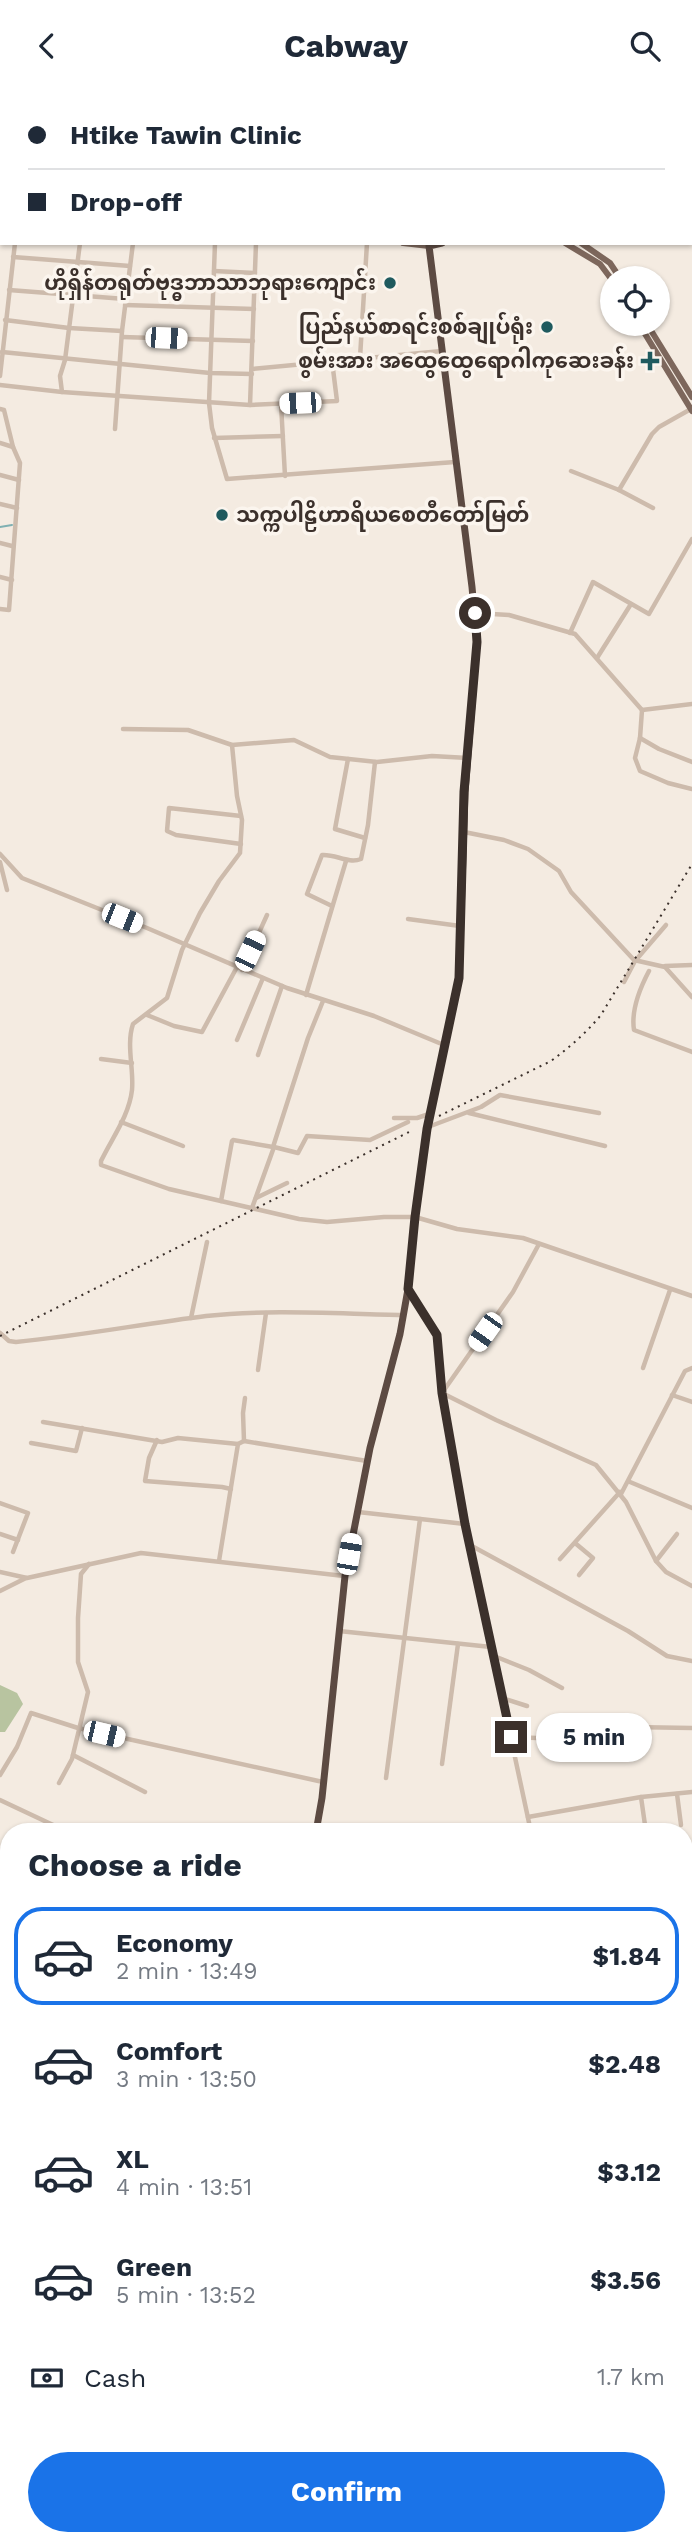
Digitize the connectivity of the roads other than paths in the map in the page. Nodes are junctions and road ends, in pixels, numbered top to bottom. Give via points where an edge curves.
1 (15, 245) edge
2 (80, 245) edge
3 (133, 245) edge
4 (215, 245) edge
5 (256, 245) edge
6 (368, 245) edge
7 (429, 245) edge
8 (584, 246) edge
9 (13, 257) junction
10 (77, 261) junction
11 (130, 266) junction
12 (602, 266) edge
13 (612, 266) edge
14 (214, 271) junction
15 (255, 273) junction
16 (9, 290) junction
17 (73, 294) junction
18 (125, 302) junction
19 (213, 308) junction
20 (254, 309) junction
21 (5, 320) junction
22 (69, 328) junction
23 (122, 334) junction
24 (646, 336) edge
25 (654, 336) edge
26 (211, 340) junction
27 (253, 341) junction
28 (442, 351) junction
29 (2, 352) junction
30 (360, 358) junction
31 (65, 360) junction
32 (332, 361) junction
33 (119, 365) junction
34 (252, 371) junction
35 (210, 373) junction
36 (0, 376) edge
37 (0, 385) edge
38 (62, 392) junction
39 (116, 396) junction
40 (692, 397) edge
41 (209, 403) junction
42 (281, 404) junction
43 (250, 405) junction
44 (0, 409) edge
45 (692, 410) edge
46 (116, 429) dead end
47 (283, 436) junction
48 (215, 438) junction
49 (0, 443) edge
50 (13, 447) junction
51 (455, 462) junction
52 (571, 471) dead end
53 (0, 475) edge
54 (285, 476) junction
55 (20, 481) junction
56 (619, 490) junction
57 (0, 504) edge
58 (17, 508) junction
59 (653, 508) dead end
60 (692, 539) edge
61 (0, 543) edge
62 (12, 546) junction
63 (0, 577) edge
64 (12, 580) junction
65 (631, 604) junction
66 (0, 608) edge
67 (475, 613) junction
68 (570, 632) junction
69 (597, 659) junction
70 (692, 703) edge
71 (642, 710) junction
72 (123, 729) dead end
73 (640, 738) junction
74 (232, 745) junction
75 (468, 758) junction
76 (348, 759) junction
77 (375, 762) junction
78 (692, 762) edge
79 (692, 789) edge
80 (241, 816) junction
81 (463, 832) junction
82 (365, 838) junction
83 (241, 844) junction
84 (0, 854) edge
85 (346, 861) junction
86 (0, 862) edge
87 (0, 887) edge
88 (332, 906) junction
89 (267, 915) dead end
90 (408, 919) dead end
91 (666, 925) dead end
92 (461, 926) junction
93 (185, 944) junction
94 (635, 961) junction
95 (692, 965) edge
96 (665, 967) junction
97 (239, 969) junction
98 (649, 971) dead end
99 (263, 978) junction
100 (624, 982) dead end
101 (282, 986) junction
102 (306, 995) junction
103 (692, 997) edge
104 (323, 1000) junction
105 (146, 1014) junction
106 (237, 1040) dead end
107 (445, 1045) junction
108 (691, 1049) edge
109 (258, 1055) dead end
110 (101, 1059) dead end
111 (132, 1063) junction
112 (468, 1112) junction
113 (599, 1113) dead end
114 (430, 1114) junction
115 (394, 1118) dead end
116 (121, 1122) junction
117 (408, 1122) dead end
118 (427, 1128) junction
119 (183, 1146) dead end
120 (604, 1146) dead end
121 (273, 1147) junction
122 (288, 1183) dead end
123 (255, 1199) junction
124 (221, 1201) junction
125 (252, 1208) junction
126 (415, 1217) junction
127 (207, 1242) dead end
128 (540, 1244) junction
129 (408, 1289) junction
130 (670, 1290) junction
131 (692, 1296) edge
132 (266, 1313) junction
133 (403, 1315) junction
134 (191, 1318) junction
135 (0, 1333) edge
136 (3, 1341) edge
137 (643, 1368) dead end
138 (692, 1369) edge
139 (258, 1370) dead end
140 (442, 1393) junction
141 (672, 1395) junction
142 (245, 1398) dead end
143 (692, 1402) edge
144 (43, 1422) dead end
145 (82, 1428) junction
146 (157, 1440) junction
147 (244, 1441) junction
148 (31, 1443) dead end
149 (238, 1444) junction
150 (367, 1461) junction
151 (630, 1482) junction
152 (231, 1489) junction
153 (620, 1493) junction
154 (0, 1503) edge
155 (692, 1508) edge
156 (357, 1512) junction
157 (420, 1519) junction
158 (465, 1524) junction
159 (0, 1534) edge
160 (677, 1534) dead end
161 (18, 1540) junction
162 (575, 1543) junction
163 (470, 1544) junction
164 (13, 1552) dead end
165 (560, 1559) dead end
166 (656, 1561) junction
167 (219, 1562) junction
168 (90, 1563) junction
169 (0, 1572) edge
170 (579, 1575) dead end
171 (345, 1576) junction
172 (27, 1578) junction
173 (691, 1584) edge
174 (0, 1591) edge
175 (339, 1630) junction
176 (405, 1638) junction
177 (458, 1644) junction
178 (491, 1647) junction
179 (493, 1656) junction
180 (692, 1661) edge
181 (562, 1688) dead end
182 (502, 1698) junction
183 (527, 1706) dead end
184 (78, 1728) junction
185 (692, 1728) edge
186 (511, 1737) junction
187 (73, 1755) junction
188 (442, 1764) dead end
189 (0, 1775) edge
190 (386, 1778) dead end
191 (59, 1783) dead end
192 (324, 1783) junction
193 (145, 1792) dead end
194 (692, 1792) edge
195 (677, 1794) junction
196 (641, 1797) junction
197 (0, 1800) edge
198 (528, 1817) junction
199 (49, 1823) edge
200 (317, 1823) edge
201 (529, 1823) edge
202 (645, 1823) edge
203 (681, 1823) edge

1 - 9 street
2 - 10 street
3 - 11 street
4 - 14 street
5 - 15 street
6 - 30 street
7 - 28 highway
8 - 12 main road
8 - 13 main road
9 - 10 street
9 - 16 street
10 - 11 street
10 - 17 street
11 - 18 street
14 - 15 street
14 - 19 street
15 - 20 street
16 - 17 street
16 - 21 street
17 - 18 street
17 - 22 street
18 - 19 street
18 - 23 street
19 - 20 street
19 - 26 street
20 - 27 street
21 - 22 street
21 - 29 street
22 - 23 street
22 - 31 street
23 - 26 street
23 - 33 street
24 - 45 main road
25 - 40 main road
26 - 27 street
26 - 35 street
27 - 34 street
28 - 30 street
28 - 51 highway
29 - 31 street
29 - 36 street
30 - 32 street
31 - 33 street
31 - 38 street
32 - 34 street
32 - 42 street via 337,401
33 - 35 street
33 - 39 street
34 - 35 street
34 - 43 street
35 - 41 street
37 - 38 street
38 - 39 street
39 - 41 street
39 - 46 street
41 - 43 street
41 - 48 street
42 - 43 street
42 - 47 street
44 - 50 street
45 - 56 street via 652,434
47 - 48 street
47 - 54 street
48 - 54 street via 227,479
49 - 50 street
50 - 55 street via 20,463
51 - 54 street
51 - 67 highway
52 - 56 street
53 - 55 street
55 - 58 street
56 - 59 street
57 - 58 street
58 - 62 street
60 - 65 street via 649,614
61 - 62 street
62 - 64 street
63 - 64 street
64 - 66 street via 9,610
65 - 68 street via 593,582
65 - 69 street
67 - 68 street via 509,615
67 - 75 highway
68 - 69 street
69 - 71 street
70 - 71 street
71 - 73 street
72 - 74 street via 188,730
73 - 78 street
73 - 79 street via 635,758 640,771
74 - 76 street via 294,740 330,757
74 - 80 street
75 - 77 street via 432,756
75 - 81 highway
76 - 77 street
76 - 82 street via 335,829
77 - 82 street
80 - 83 street
80 - 83 street via 169,808 167,831
81 - 92 highway
81 - 94 street via 528,849 559,871 579,901
82 - 85 street via 359,861
83 - 93 street via 240,853
84 - 93 street via 22,879
85 - 88 street
85 - 88 street via 322,855 307,894
86 - 87 street via 7,890
88 - 102 street
89 - 97 street
90 - 92 street
91 - 94 street
92 - 107 highway via 458,985
93 - 97 street
93 - 105 street via 167,998
94 - 96 street
94 - 100 street
95 - 96 street
96 - 103 street
97 - 99 street
97 - 105 street via 202,1032
98 - 108 street via 639,989 634,1030
99 - 101 street
99 - 106 street
101 - 102 street
101 - 109 street
102 - 104 street
104 - 107 street
104 - 121 street
105 - 111 street via 132,1028
107 - 114 highway
110 - 111 street
111 - 116 street via 132,1092
112 - 113 street via 505,1095
112 - 118 street
112 - 120 street
114 - 115 street
114 - 118 highway
116 - 119 street
116 - 124 street via 101,1161 103,1167
117 - 121 street via 370,1140 306,1136 298,1153
118 - 126 highway
121 - 123 street
121 - 124 street via 233,1140
122 - 123 street
123 - 125 street
124 - 125 street
125 - 126 street via 327,1222
126 - 128 street
126 - 129 highway
127 - 134 street
128 - 130 street
128 - 140 street via 513,1292
129 - 133 highway
129 - 140 street via 437,1335
130 - 131 street
130 - 137 street
132 - 133 street
132 - 134 street
132 - 139 street
133 - 150 highway
134 - 136 street via 81,1335
135 - 136 street
138 - 141 street via 685,1371
140 - 153 street via 596,1465
140 - 158 street
141 - 143 street
141 - 151 street
142 - 147 street
144 - 145 street
145 - 146 street
145 - 148 street via 76,1451
146 - 149 street
146 - 152 street via 145,1481
147 - 149 street
147 - 150 street
149 - 152 street
150 - 156 highway
151 - 153 street
151 - 155 street
152 - 167 street
153 - 162 street
153 - 166 street
154 - 161 street via 27,1513
156 - 157 street
156 - 171 highway
157 - 158 street
157 - 176 street
158 - 163 street
159 - 161 street
160 - 166 street
161 - 164 street
162 - 165 street
162 - 170 street via 593,1558
163 - 178 street
163 - 180 street via 667,1656
166 - 173 street via 666,1572
167 - 168 street via 141,1553
167 - 171 street
168 - 172 street
168 - 184 street via 81,1574 78,1662 88,1692
169 - 172 street
171 - 175 highway
172 - 174 street
175 - 176 street
175 - 192 highway
176 - 177 street
176 - 190 street
177 - 178 street
177 - 188 street
178 - 179 street
179 - 181 street
179 - 182 street
182 - 183 street
182 - 186 street
184 - 187 street
184 - 189 street via 31,1713
184 - 192 street
185 - 186 street via 631,1727 614,1741
186 - 198 street
187 - 191 street
187 - 193 street
192 - 200 highway
194 - 195 street
195 - 196 street
195 - 203 street
196 - 198 street
196 - 202 street
197 - 199 street
198 - 201 street

